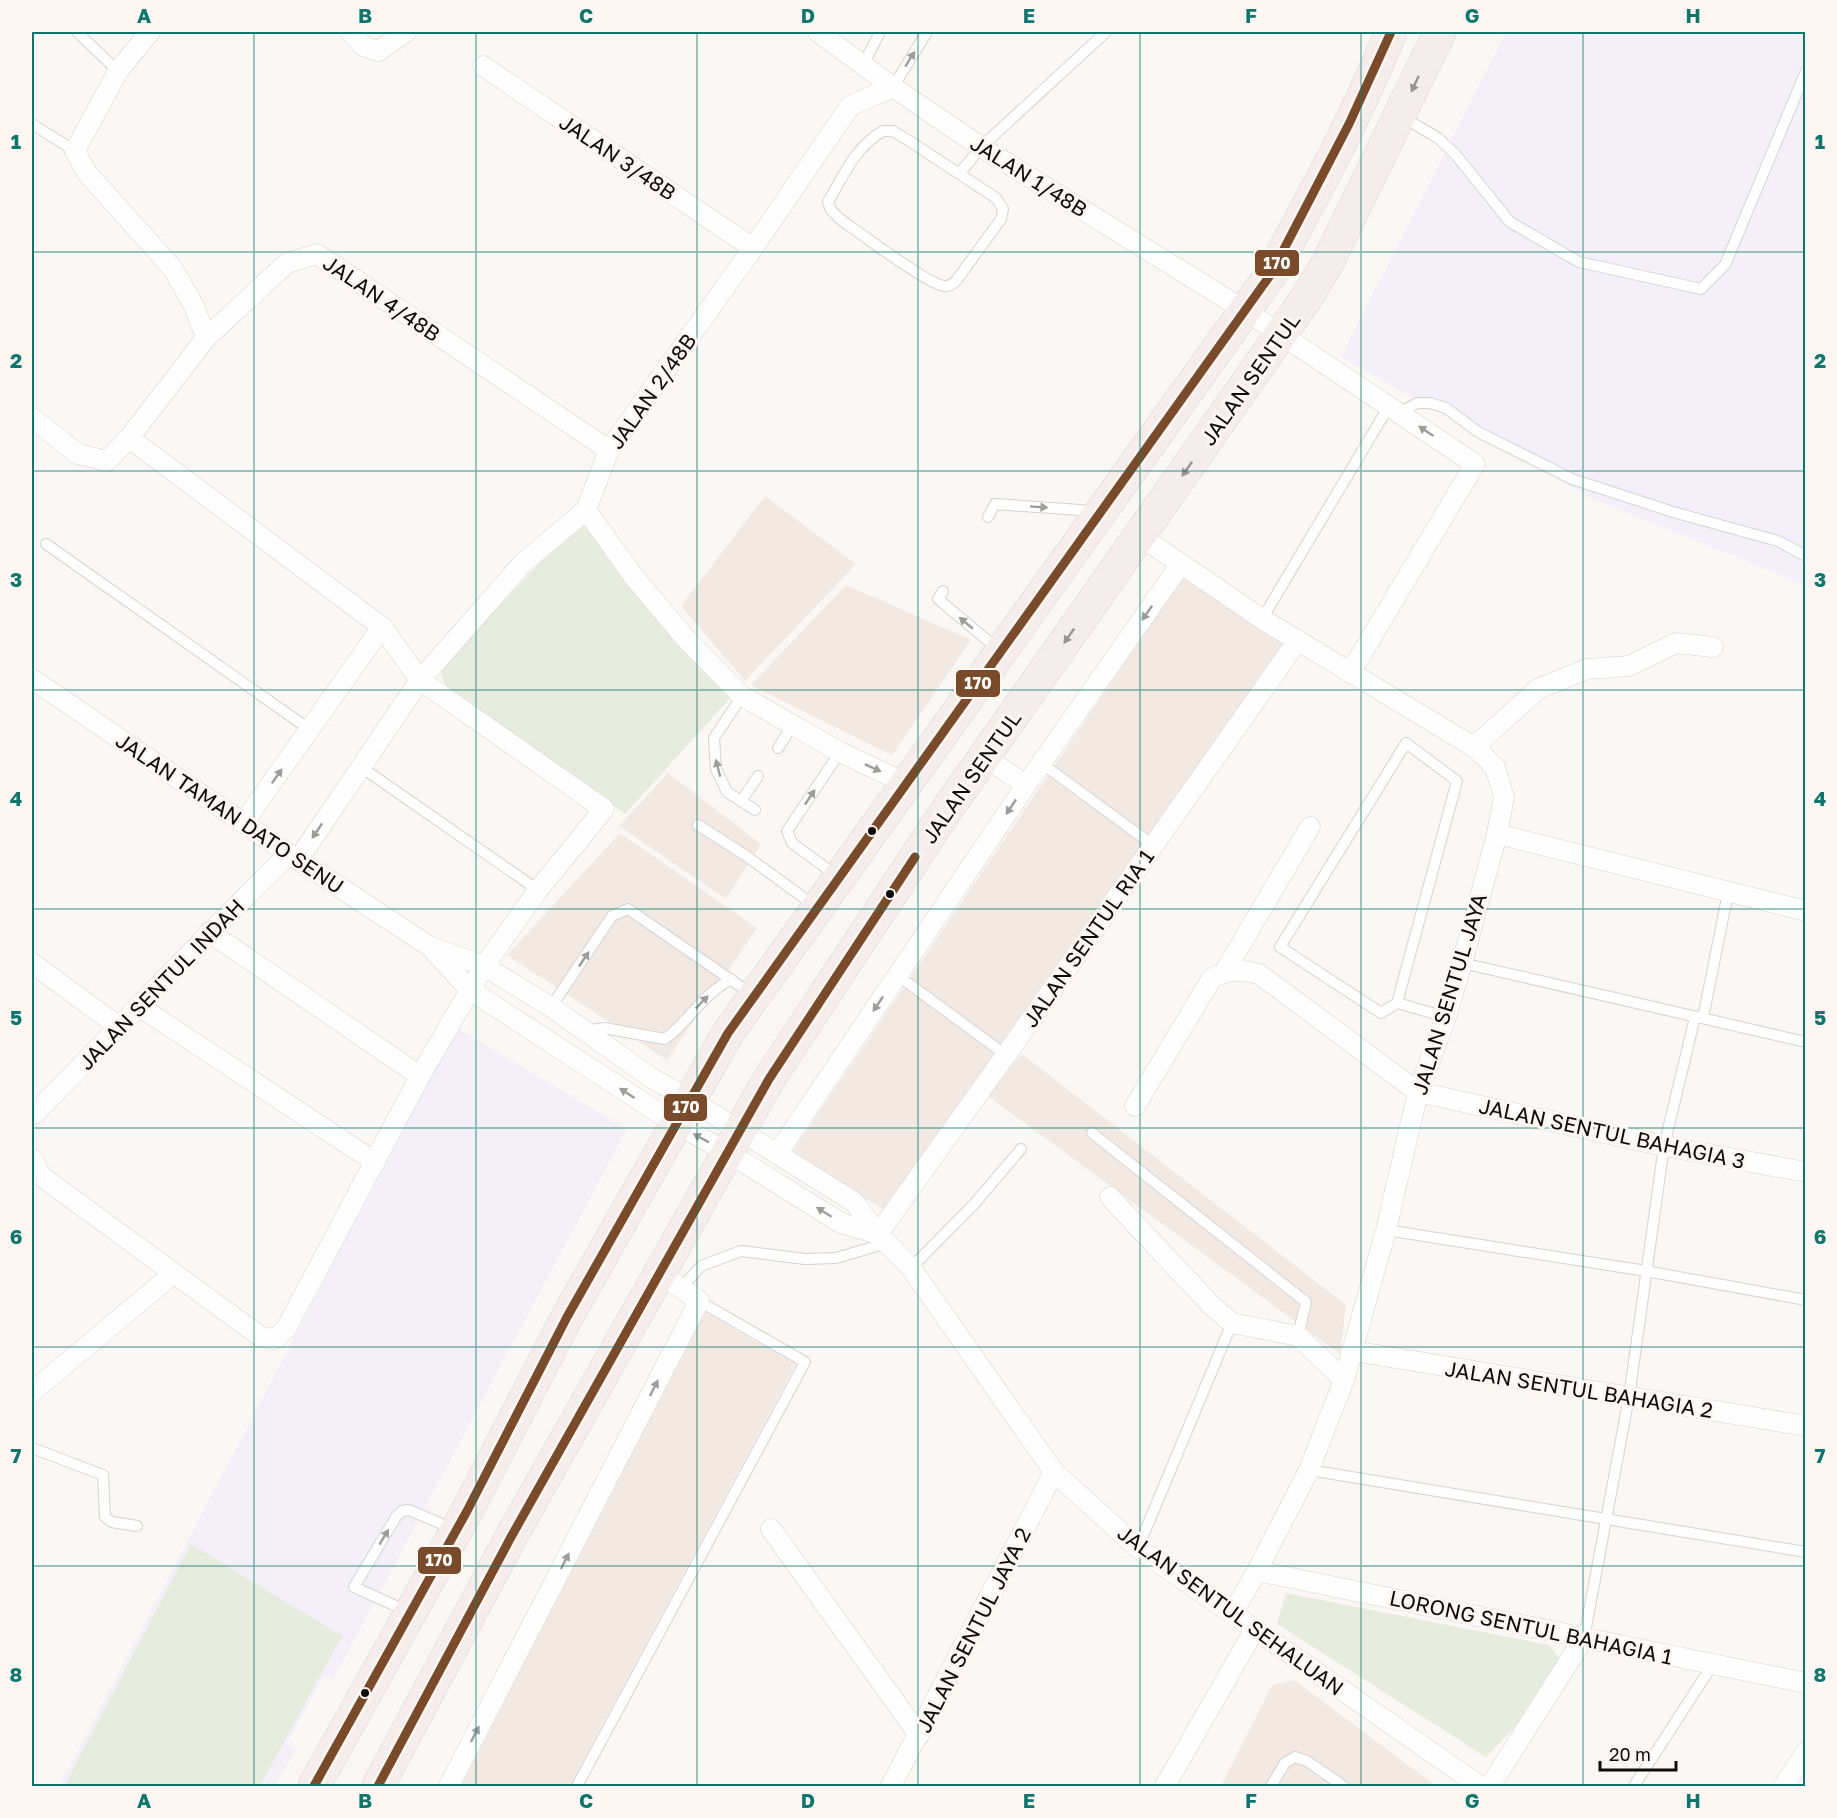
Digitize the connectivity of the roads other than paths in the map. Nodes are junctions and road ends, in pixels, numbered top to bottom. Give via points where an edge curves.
1 (77, 32) edge
2 (150, 32) edge
3 (351, 32) edge
4 (406, 32) edge
5 (818, 32) edge
6 (880, 32) edge
7 (927, 32) edge
8 (1106, 32) edge
9 (1391, 32) edge
10 (1440, 32) edge
11 (863, 64) junction
12 (483, 66) dead end
13 (1806, 71) edge
14 (118, 72) junction
15 (893, 87) junction
16 (1401, 115) junction
17 (32, 124) edge
18 (981, 147) junction
19 (75, 151) junction
20 (960, 173) junction
21 (753, 248) junction
22 (1246, 311) junction
23 (1282, 335) junction
24 (206, 338) junction
25 (1394, 410) junction
26 (32, 418) edge
27 (129, 438) junction
28 (609, 450) junction
29 (586, 510) junction
30 (1102, 512) junction
31 (988, 517) dead end
32 (1140, 537) junction
33 (46, 544) dead end
34 (1806, 556) edge
35 (1180, 565) junction
36 (943, 591) dead end
37 (1262, 619) junction
38 (382, 627) junction
39 (1298, 640) junction
40 (1713, 647) dead end
41 (1001, 652) junction
42 (1350, 673) junction
43 (32, 680) edge
44 (420, 680) junction
45 (742, 696) junction
46 (793, 725) junction
47 (309, 729) junction
48 (1474, 747) junction
49 (778, 748) dead end
50 (840, 752) junction
51 (984, 757) junction
52 (1041, 763) junction
53 (361, 767) junction
54 (758, 776) dead end
55 (907, 784) junction
56 (1026, 785) junction
57 (741, 801) junction
58 (755, 810) dead end
59 (244, 822) junction
60 (698, 825) dead end
61 (1310, 827) dead end
62 (1497, 834) junction
63 (1153, 845) junction
64 (293, 857) junction
65 (840, 878) junction
66 (538, 890) junction
67 (1728, 893) junction
68 (818, 908) junction
69 (1806, 911) edge
70 (209, 932) junction
71 (429, 946) junction
72 (32, 963) edge
73 (1462, 963) junction
74 (484, 966) junction
75 (1225, 971) junction
76 (897, 975) junction
77 (743, 988) junction
78 (470, 990) junction
79 (1397, 1003) junction
80 (140, 1007) junction
81 (551, 1007) junction
82 (1446, 1017) junction
83 (1699, 1018) junction
84 (119, 1027) junction
85 (585, 1031) junction
86 (1806, 1042) edge
87 (1006, 1055) junction
88 (420, 1076) junction
89 (1418, 1092) junction
90 (1136, 1106) dead end
91 (682, 1112) junction
92 (32, 1118) edge
93 (1092, 1133) dead end
94 (734, 1142) junction
95 (1664, 1146) junction
96 (1021, 1149) dead end
97 (777, 1154) junction
98 (32, 1159) edge
99 (375, 1161) junction
100 (1806, 1173) edge
101 (1110, 1197) dead end
102 (1386, 1230) junction
103 (882, 1239) junction
104 (911, 1268) junction
105 (1646, 1271) junction
106 (172, 1274) junction
107 (670, 1281) junction
108 (1806, 1299) edge
109 (699, 1301) junction
110 (1232, 1323) junction
111 (1298, 1336) junction
112 (1353, 1352) junction
113 (1344, 1380) junction
114 (32, 1392) edge
115 (1629, 1398) junction
116 (1806, 1426) edge
117 (32, 1448) edge
118 (1309, 1470) junction
119 (1054, 1472) junction
120 (1606, 1518) junction
121 (137, 1526) dead end
122 (771, 1529) dead end
123 (456, 1530) junction
124 (1138, 1548) junction
125 (1806, 1552) edge
126 (1257, 1571) junction
127 (410, 1613) junction
128 (1232, 1614) junction
129 (1255, 1629) junction
130 (1584, 1638) junction
131 (1713, 1664) junction
132 (1806, 1683) edge
133 (919, 1735) junction
134 (1806, 1752) edge
135 (314, 1786) edge
136 (378, 1786) edge
137 (449, 1786) edge
138 (578, 1786) edge
139 (891, 1786) edge
140 (1165, 1786) edge
141 (1271, 1786) edge
142 (1343, 1786) edge
143 (1480, 1786) edge
144 (1490, 1786) edge
145 (1634, 1786) edge
146 (1784, 1786) edge

1 - 14 lane
2 - 14 street
3 - 4 street via 363,46 378,51
5 - 11 street, JALAN 1/48B
6 - 11 lane
15 -> 7 lane
8 - 18 lane
9 - 22 main road, JALAN SENTUL via 1327,170 1271,274
10 -> 16 main road, JALAN SENTUL
11 - 15 street, JALAN 1/48B
12 - 21 street, JALAN 3/48B
13 - 16 lane via 1725,266 1701,289 1579,262 1510,222 1455,154
14 - 19 street
15 - 18 street, JALAN 1/48B
15 - 21 street, JALAN 2/48B via 850,106
16 - 23 main road, JALAN SENTUL via 1327,264
17 - 19 lane
18 - 20 lane
18 - 22 street, JALAN 1/48B
19 - 24 street via 87,173 174,269
20 - 20 lane via 893,131 883,131 861,148 828,202 840,219 904,263 942,286 951,285 1001,219 1003,209 996,198
21 - 28 street, JALAN 2/48B
22 - 23 street, JALAN 1/48B
22 - 30 main road, JALAN SENTUL
23 - 25 street, JALAN 1/48B
23 -> 32 main road, JALAN SENTUL
24 - 27 street, JALAN 4/48B
24 - 28 street, JALAN 4/48B via 287,264 317,254
25 - 34 lane via 1418,403 1446,408 1478,432 1572,479 1778,541
25 - 37 lane
42 -> 25 street, JALAN 1/48B via 1475,464
26 - 27 street, JALAN 4/48B via 78,454 107,461
27 - 38 street
28 - 29 street, JALAN 2/48B
29 - 44 street, JALAN SENTUL INDAH via 523,563
29 - 45 street via 634,577 687,640
31 -> 30 lane via 995,504
30 - 41 main road, JALAN SENTUL
32 - 35 street, JALAN SENTUL JAYA
32 -> 51 main road, JALAN SENTUL
33 - 47 lane
35 - 37 street, JALAN SENTUL JAYA
35 -> 52 street
41 -> 36 lane via 938,599
37 - 39 street, JALAN SENTUL JAYA
38 - 44 street
38 - 47 street
39 - 42 street, JALAN SENTUL JAYA
39 - 63 street, JALAN SENTUL RIA 1
40 - 48 street via 1676,643 1629,666 1587,669 1539,689
41 - 55 main road, JALAN SENTUL
42 - 48 street, JALAN SENTUL JAYA
43 - 59 street, JALAN TAMAN DATO SENU
44 - 53 street, JALAN SENTUL INDAH
44 - 66 street via 604,809
45 - 46 street
57 -> 45 lane via 727,792 716,769 714,738
46 - 49 lane
46 - 50 street
59 -> 47 street
48 - 62 street, JALAN SENTUL JAYA via 1495,768 1504,797
50 -> 55 street
65 -> 50 lane via 792,843 783,828
51 - 56 street
51 - 94 main road, JALAN SENTUL via 769,1079
52 - 56 street
52 - 63 lane
53 -> 64 street, JALAN SENTUL INDAH
53 - 66 lane
54 - 57 lane
55 - 65 main road, JALAN SENTUL
56 -> 76 street
57 - 58 lane
59 - 64 street, JALAN TAMAN DATO SENU
60 - 68 lane
61 - 75 street
62 - 67 street
62 - 73 street, JALAN SENTUL JAYA
63 - 87 street, JALAN SENTUL RIA 1
64 - 70 street, JALAN SENTUL INDAH
64 - 71 street, JALAN TAMAN DATO SENU
65 - 68 main road, JALAN SENTUL
66 - 74 street
67 - 69 street
67 - 83 lane
68 - 77 main road, JALAN SENTUL
70 - 80 street, JALAN SENTUL INDAH
70 - 88 street
71 - 74 street, JALAN TAMAN DATO SENU
71 - 78 street, JALAN TAMAN DATO SENU
72 - 84 street
73 - 82 street, JALAN SENTUL JAYA
73 - 83 lane
74 - 78 street
74 - 81 street, JALAN TAMAN DATO SENU
75 - 89 street via 1240,969 1259,974
75 - 90 street via 1212,978
76 - 87 lane
76 -> 97 street
81 -> 77 lane via 612,916 628,909
85 -> 77 lane via 604,1028 665,1039 717,987
77 - 91 main road, JALAN SENTUL via 728,1033
78 - 88 street
91 -> 78 street, JALAN TAMAN DATO SENU
79 - 79 lane via 1457,781 1406,743 1280,947 1382,1013
79 - 82 lane
80 - 84 street, JALAN SENTUL INDAH
80 - 99 street
81 - 85 street, JALAN TAMAN DATO SENU
82 - 89 street, JALAN SENTUL JAYA
83 - 86 lane
83 - 95 lane
84 - 92 street, JALAN SENTUL INDAH
85 - 91 street, JALAN TAMAN DATO SENU via 653,1079
87 - 103 street, JALAN SENTUL RIA 1
88 - 99 street
89 - 95 street, JALAN SENTUL BAHAGIA 3
89 - 102 street, JALAN SENTUL JAYA
94 -> 91 street
91 - 94 street
91 - 123 main road, JALAN SENTUL via 567,1317
93 - 111 lane via 1306,1302
94 - 97 street, JALAN SENTUL SEHALUAN
103 -> 94 street, JALAN SENTUL SEHALUAN via 841,1223
94 - 107 main road, JALAN SENTUL
95 - 100 street, JALAN SENTUL BAHAGIA 3
95 - 105 lane
96 - 104 lane
97 - 103 street, JALAN SENTUL SEHALUAN via 854,1202
98 - 106 street via 41,1176
99 - 106 street via 286,1329 275,1340 261,1337
101 - 110 street
102 - 105 lane
102 - 112 street, JALAN SENTUL JAYA
103 - 104 street, JALAN SENTUL SEHALUAN
103 - 107 lane via 836,1258 805,1259 741,1251
104 - 119 street, JALAN SENTUL SEHALUAN
105 - 108 lane
105 - 115 lane
106 - 114 street
107 - 109 street
107 - 136 main road, JALAN SENTUL via 511,1537
137 -> 109 street
109 - 138 lane via 804,1362
110 - 111 street
110 - 124 lane
111 - 113 street
112 - 113 street, JALAN SENTUL JAYA
112 - 115 street, JALAN SENTUL BAHAGIA 2
113 - 118 street, JALAN SENTUL JAYA
115 - 116 street, JALAN SENTUL BAHAGIA 2
115 - 120 lane
117 - 121 lane via 103,1475 105,1517
118 - 120 lane
118 - 126 street, JALAN SENTUL JAYA
119 - 124 street, JALAN SENTUL SEHALUAN
119 - 133 street, JALAN SENTUL JAYA 2
120 - 125 lane
120 - 130 lane
122 - 133 street
123 - 127 main road, JALAN SENTUL
127 -> 123 lane via 354,1587 402,1511 409,1510
124 - 128 street, JALAN SENTUL SEHALUAN
126 - 128 street, JALAN SENTUL JAYA
126 - 130 street, LORONG SENTUL BAHAGIA 1
127 - 135 main road, JALAN SENTUL
128 - 129 street, JALAN SENTUL SEHALUAN
129 - 140 street
129 - 143 street, JALAN SENTUL SEHALUAN
130 - 131 street, LORONG SENTUL BAHAGIA 1
130 - 144 street
131 - 132 street, LORONG SENTUL BAHAGIA 1
131 - 145 lane
133 - 139 street, JALAN SENTUL JAYA 2
134 - 146 street
141 - 142 lane via 1285,1763 1294,1757 1307,1761

